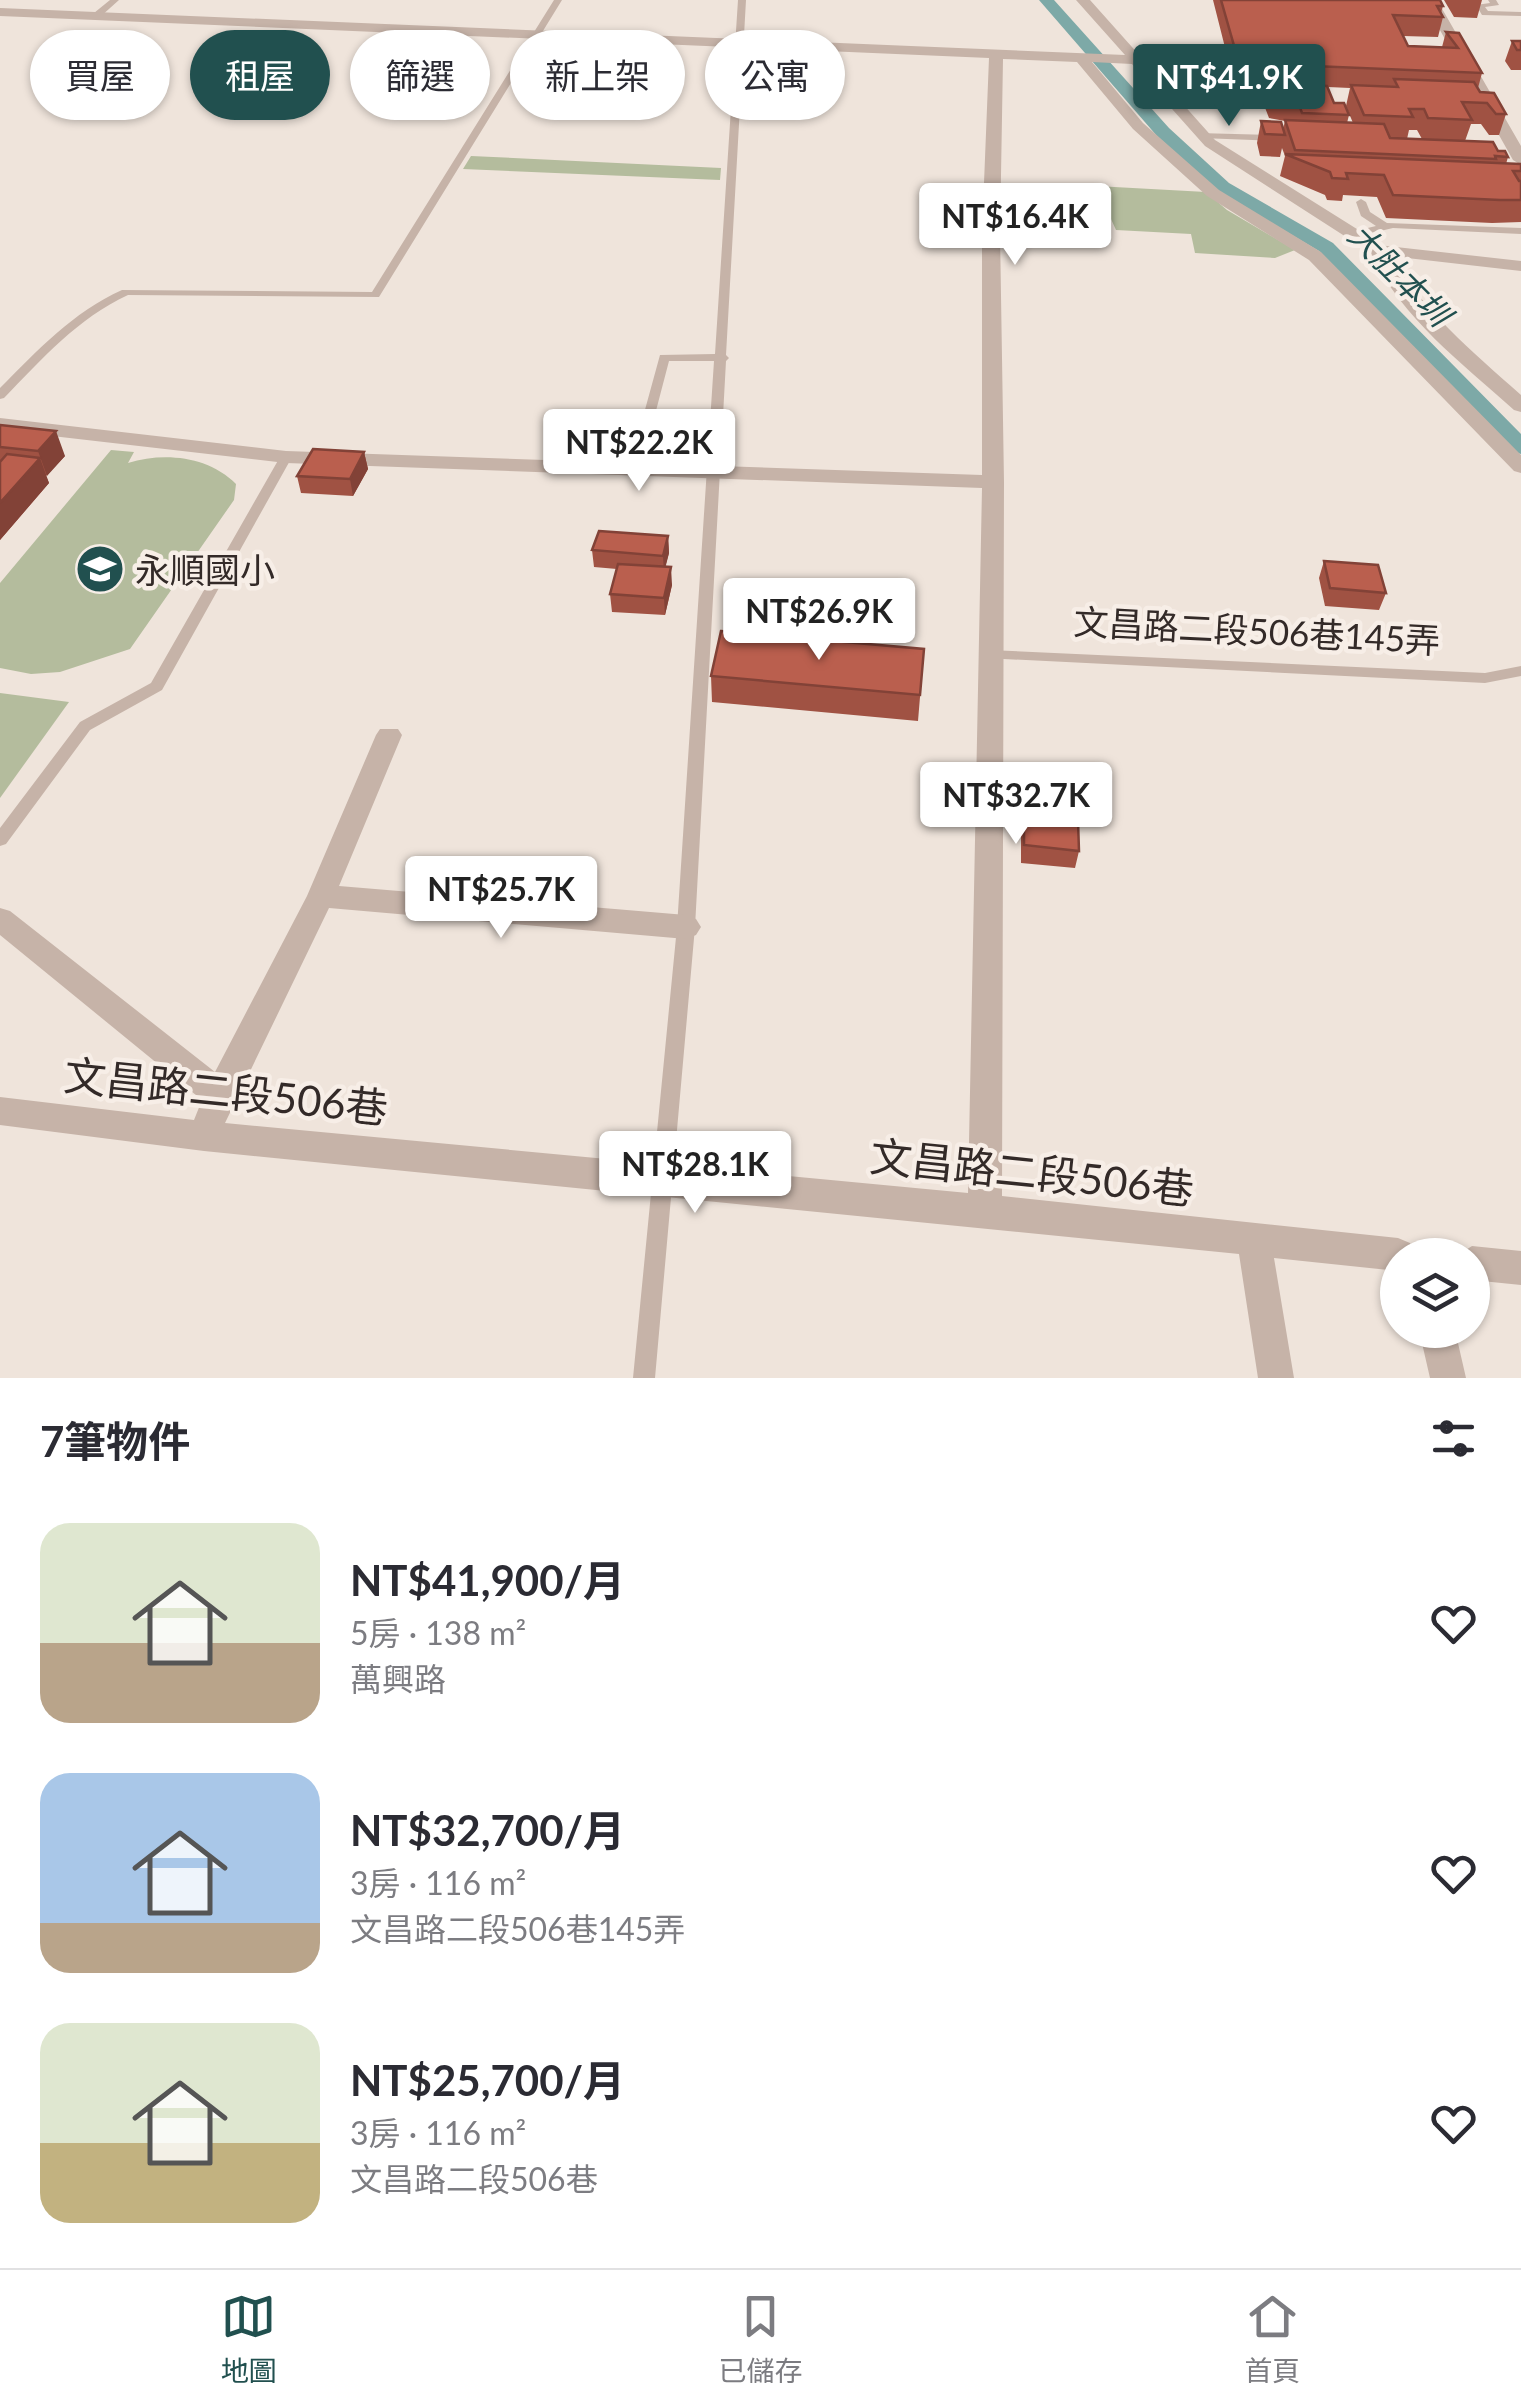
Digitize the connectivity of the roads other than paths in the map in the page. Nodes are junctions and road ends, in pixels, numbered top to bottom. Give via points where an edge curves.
1 (115, 0) edge
2 (558, 0) edge
3 (742, 0) edge
4 (1083, 0) edge
5 (1430, 0) edge
6 (1492, 0) edge
7 (0, 12) edge
8 (1521, 14) edge
9 (97, 16) junction
10 (540, 30) edge
11 (740, 30) edge
12 (510, 34) edge
13 (845, 48) edge
14 (996, 54) junction
15 (1081, 58) junction
16 (1137, 60) junction
17 (510, 78) edge
18 (735, 120) edge
19 (1202, 135) junction
20 (1280, 138) edge
21 (1521, 160) edge
22 (1361, 202) dead end
23 (1384, 227) junction
24 (1521, 231) edge
25 (1355, 234) junction
26 (1378, 250) junction
27 (1521, 256) edge
28 (1521, 266) edge
29 (722, 358) junction
30 (0, 394) edge
31 (1521, 406) edge
32 (0, 424) edge
33 (286, 457) junction
34 (1521, 467) edge
35 (635, 468) junction
36 (715, 471) junction
37 (994, 482) junction
38 (989, 655) junction
39 (1521, 671) edge
40 (390, 736) dead end
41 (0, 840) edge
42 (321, 896) junction
43 (2, 925) edge
44 (686, 927) junction
45 (220, 1095) junction
46 (0, 1111) edge
47 (204, 1136) junction
48 (664, 1181) junction
49 (985, 1210) junction
50 (1254, 1240) junction
51 (1380, 1253) edge
52 (1490, 1265) edge
53 (1521, 1268) edge
54 (1441, 1348) edge
55 (644, 1378) edge
56 (1276, 1378) edge
57 (1448, 1378) edge

1 - 9 lane
2 - 10 lane
3 - 11 lane
4 - 16 street
5 - 21 street
6 - 8 lane via 1495,5 1480,5 1485,13
7 - 9 street
9 - 12 street
13 - 14 street
14 - 15 street
14 - 37 street
15 - 16 street
15 - 34 street via 1138,126 1214,193 1315,256
16 - 19 street
17 - 30 lane via 375,295 126,292 104,300
18 - 29 lane
19 - 20 lane
19 - 25 street
22 - 23 lane via 1365,214
23 - 24 lane
23 - 25 lane
25 - 26 street
26 - 27 street
26 - 28 street
26 - 31 street via 1404,294
29 - 35 lane via 664,357
29 - 36 lane
32 - 33 street
33 - 35 street
33 - 41 lane via 157,686 86,726
35 - 36 street
36 - 37 street
36 - 44 lane
37 - 38 street
38 - 39 lane, 文昌路二段506巷145弄 via 1485,678
38 - 49 street
40 - 42 street
42 - 44 street
42 - 45 street
43 - 45 street
44 - 48 lane
45 - 47 street
46 - 47 street, 文昌路二段506巷
47 - 48 street, 文昌路二段506巷
48 - 49 street, 文昌路二段506巷
48 - 55 lane
49 - 50 street, 文昌路二段506巷
50 - 51 street, 文昌路二段506巷
50 - 56 street
52 - 53 street
54 - 57 street

